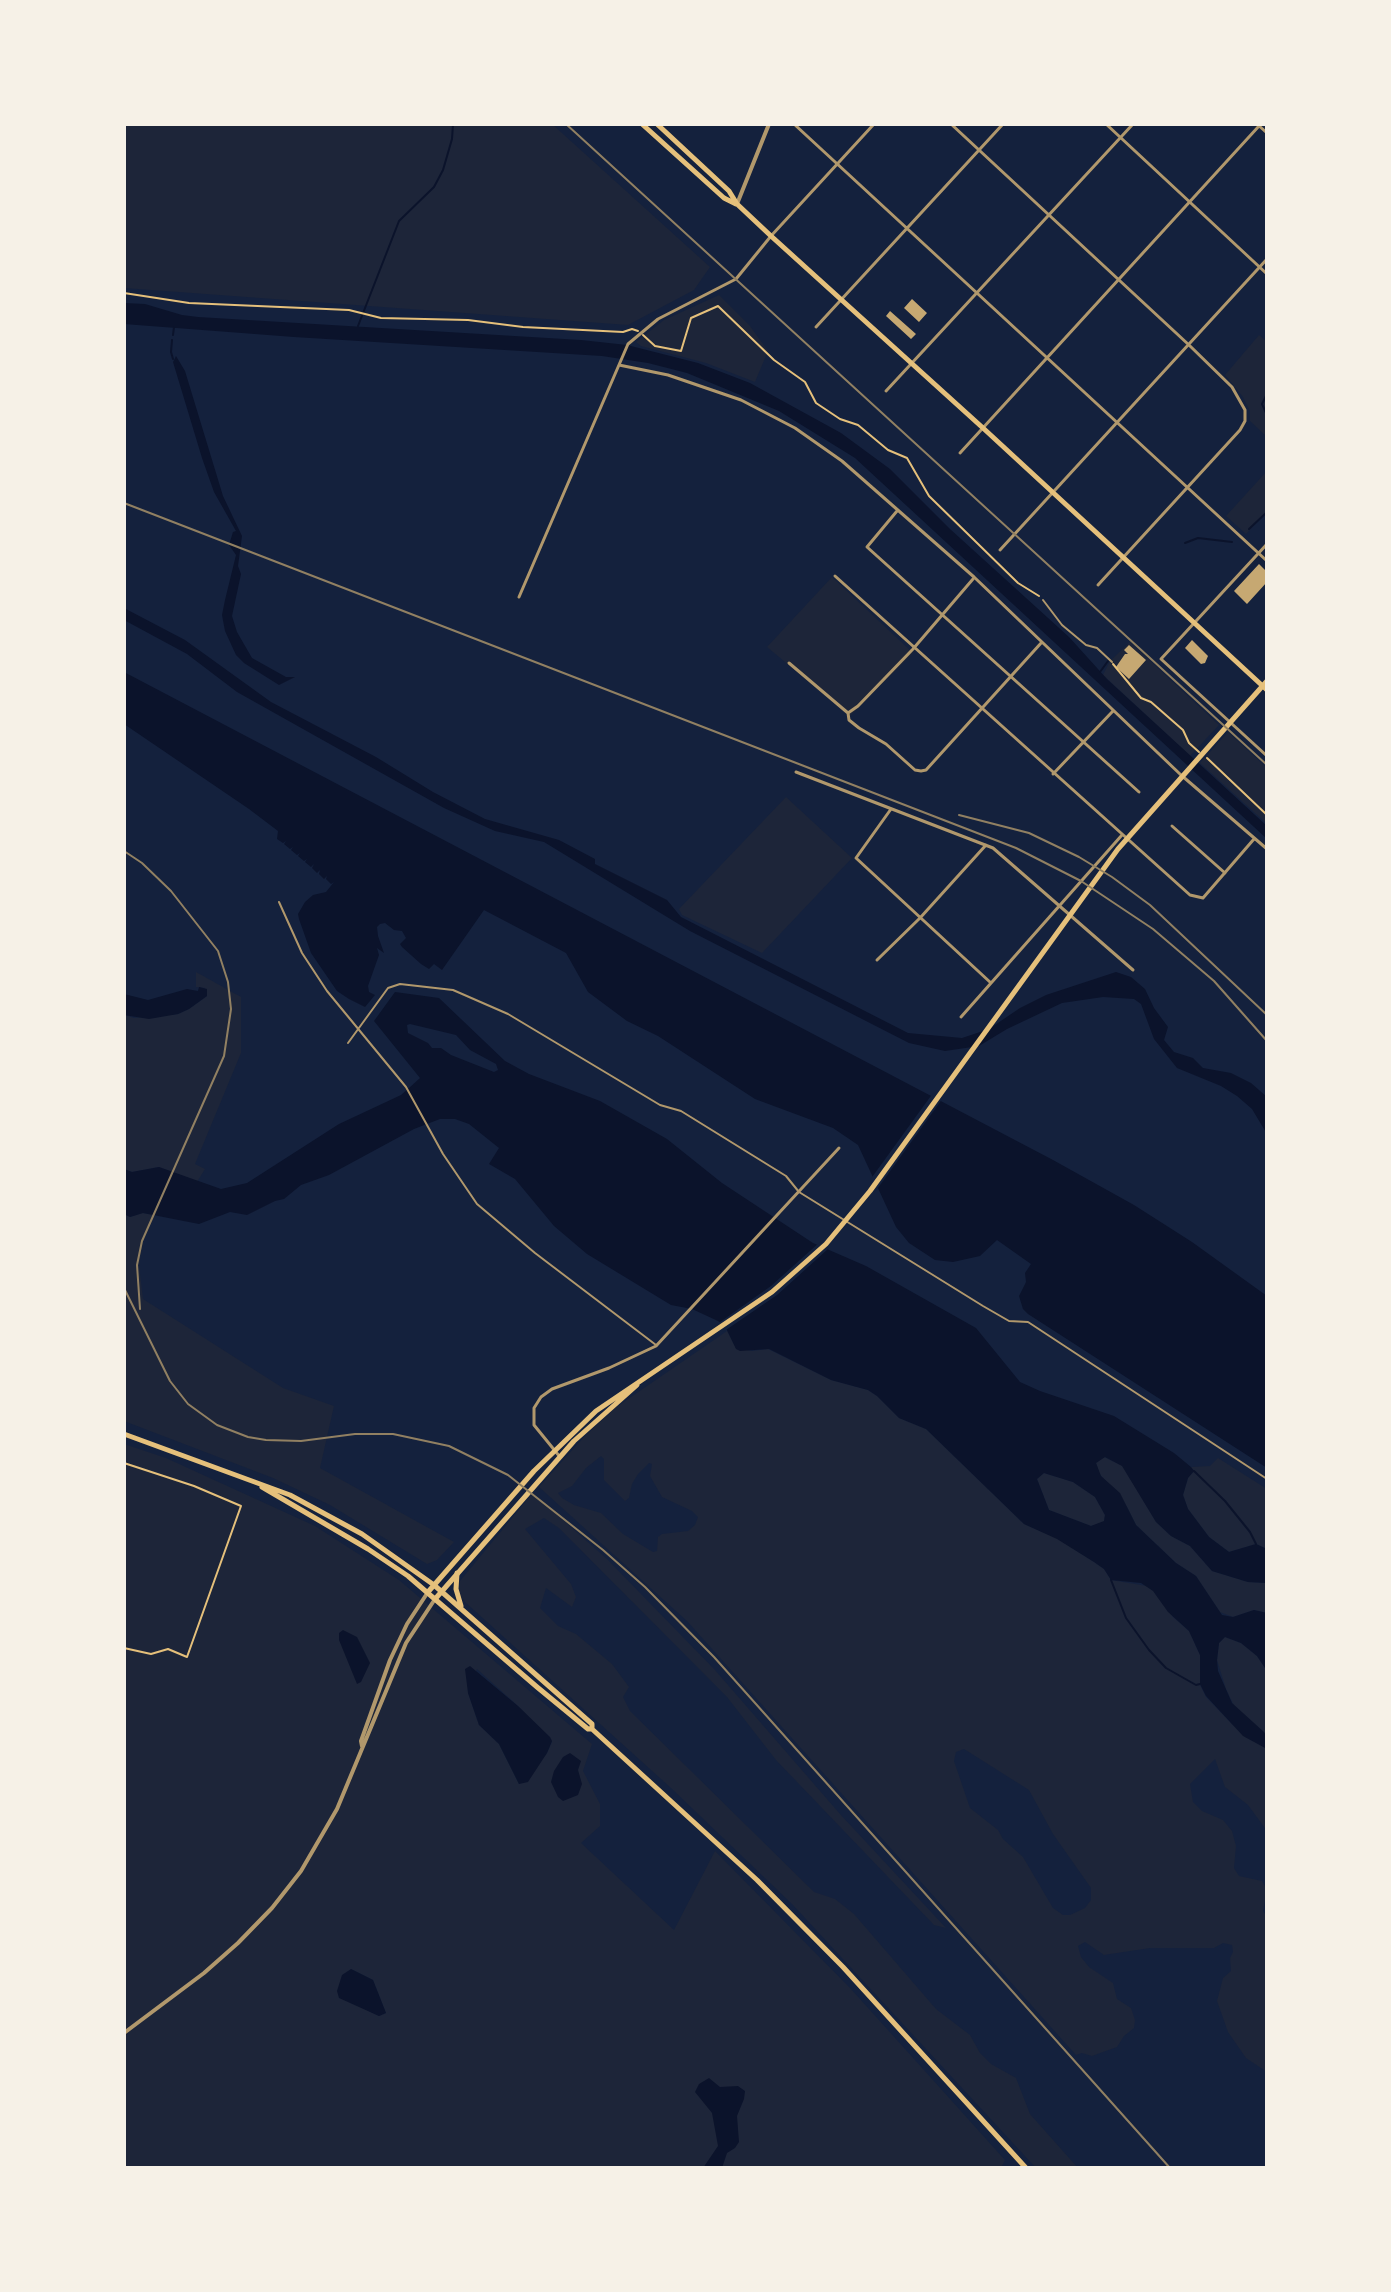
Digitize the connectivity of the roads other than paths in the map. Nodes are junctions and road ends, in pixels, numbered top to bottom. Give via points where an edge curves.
1 (642, 124) edge
2 (657, 124) edge
3 (769, 124) edge
4 (794, 124) edge
5 (874, 124) edge
6 (951, 124) edge
7 (1003, 124) edge
8 (1106, 124) edge
9 (1133, 124) edge
10 (1258, 125) edge
11 (1267, 133) edge
12 (1120, 137) junction
13 (978, 151) junction
14 (838, 163) junction
15 (1191, 201) junction
16 (737, 204) junction
17 (1050, 214) junction
18 (908, 228) junction
19 (771, 236) junction
20 (1267, 259) edge
21 (1260, 267) junction
22 (1267, 274) edge
23 (1120, 279) junction
24 (978, 292) junction
25 (843, 300) junction
26 (816, 327) dead end
27 (1189, 345) junction
28 (1048, 357) junction
29 (912, 363) junction
30 (619, 365) junction
31 (886, 391) dead end
32 (1118, 422) junction
33 (983, 428) junction
34 (960, 453) dead end
35 (1188, 487) junction
36 (1052, 493) junction
37 (897, 511) junction
38 (1267, 544) edge
39 (1000, 550) dead end
40 (1259, 553) junction
41 (1122, 558) junction
42 (1267, 561) edge
43 (835, 576) dead end
44 (974, 577) junction
45 (1098, 585) dead end
46 (519, 597) dead end
47 (1043, 600) road end
48 (942, 615) junction
49 (1195, 623) junction
50 (1042, 642) junction
51 (913, 649) junction
52 (1112, 662) road end
53 (789, 663) dead end
54 (1011, 677) junction
55 (1265, 686) edge
56 (982, 709) junction
57 (1113, 711) junction
58 (848, 713) junction
59 (1230, 722) junction
60 (1083, 741) junction
61 (1267, 756) edge
62 (796, 772) dead end
63 (1053, 774) junction
64 (1181, 775) junction
65 (1139, 792) dead end
66 (891, 809) junction
67 (1172, 826) dead end
68 (1122, 835) junction
69 (1254, 839) junction
70 (986, 845) junction
71 (1267, 849) edge
72 (1225, 873) junction
73 (279, 902) dead end
74 (1060, 907) junction
75 (920, 918) junction
76 (877, 960) dead end
77 (1133, 970) dead end
78 (991, 983) junction
79 (961, 1017) dead end
80 (358, 1030) junction
81 (348, 1043) dead end
82 (839, 1148) dead end
83 (799, 1192) junction
84 (656, 1346) junction
85 (638, 1384) junction
86 (124, 1434) edge
87 (554, 1450) junction
88 (560, 1457) junction
89 (1267, 1479) edge
90 (261, 1486) junction
91 (457, 1573) junction
92 (434, 1585) junction
93 (441, 1591) junction
94 (428, 1592) junction
95 (436, 1598) junction
96 (461, 1607) junction
97 (592, 1729) junction
98 (362, 1746) junction
99 (124, 2033) edge
100 (1026, 2168) edge

1 - 16 main road
2 - 16 main road
3 - 16 street
4 - 14 street
5 - 14 street
6 - 13 street
7 - 13 street
8 - 12 street
9 - 12 street
10 - 11 street
10 - 15 street
12 - 15 street
12 - 17 street
13 - 17 street
13 - 18 street
14 - 18 street
14 - 19 street
15 - 21 street
15 - 23 street
16 - 19 main road
17 - 23 street
17 - 24 street
18 - 24 street
18 - 25 street
19 - 25 main road
19 - 30 street via 736,279 658,319 628,344
20 - 21 street
21 - 22 street
21 - 27 street
23 - 27 street
23 - 28 street
24 - 28 street
24 - 29 street
25 - 26 street
25 - 29 main road
27 - 32 street
27 - 35 street via 1232,387 1245,421
28 - 32 street
28 - 33 street
29 - 31 street
29 - 33 main road
30 - 37 street via 711,389 768,413 842,461
30 - 46 street
32 - 35 street
32 - 36 street
33 - 34 street
33 - 36 main road
35 - 40 street
35 - 41 street
36 - 39 street
36 - 41 main road
37 - 44 street
37 - 48 street via 867,547
38 - 40 street
40 - 42 street
40 - 49 street
41 - 45 street
41 - 49 main road
43 - 51 street
44 - 48 street
44 - 50 street
47 - 52 lane via 1062,625
48 - 51 street
48 - 54 street
49 - 55 main road
49 - 59 street via 1161,659
50 - 54 street
50 - 57 street
51 - 56 street
51 - 58 street
53 - 58 street
54 - 56 street
54 - 60 street
55 - 59 main road
56 - 58 street via 921,771 859,728
56 - 63 street
57 - 60 street
57 - 64 street
59 - 61 street
59 - 64 main road
60 - 63 street
60 - 65 street
62 - 66 street
63 - 68 street
64 - 69 street
64 - 85 main road via 1095,879 826,1244 772,1292
66 - 70 street
66 - 75 street via 856,858
67 - 72 street
68 - 72 street via 1195,898 1203,898
68 - 74 street
69 - 71 street
69 - 72 street
70 - 74 street
70 - 75 street
73 - 80 lane via 302,953
74 - 77 street
74 - 78 street
75 - 76 street
75 - 78 street
78 - 79 street
80 - 81 lane
80 - 83 lane via 393,986 453,990 508,1014 660,1105 681,1111 786,1176
80 - 84 lane via 406,1087 477,1204
82 - 83 street
83 - 84 street
83 - 89 lane via 1009,1321 1028,1322
84 - 87 street via 541,1397 534,1408 534,1425
85 - 87 main road via 596,1411
85 - 88 main road
86 - 90 main road
87 - 88 street
87 - 92 main road
88 - 91 main road
90 - 92 main road via 345,1524
90 - 94 main road
91 - 93 main road
91 - 96 main road
92 - 93 main road
92 - 94 main road
93 - 95 main road
93 - 96 main road
94 - 95 main road
94 - 98 street via 390,1660
95 - 97 main road
95 - 98 street via 406,1643
96 - 97 main road
97 - 100 main road via 790,1911
98 - 99 street via 329,1824 272,1908 204,1973

